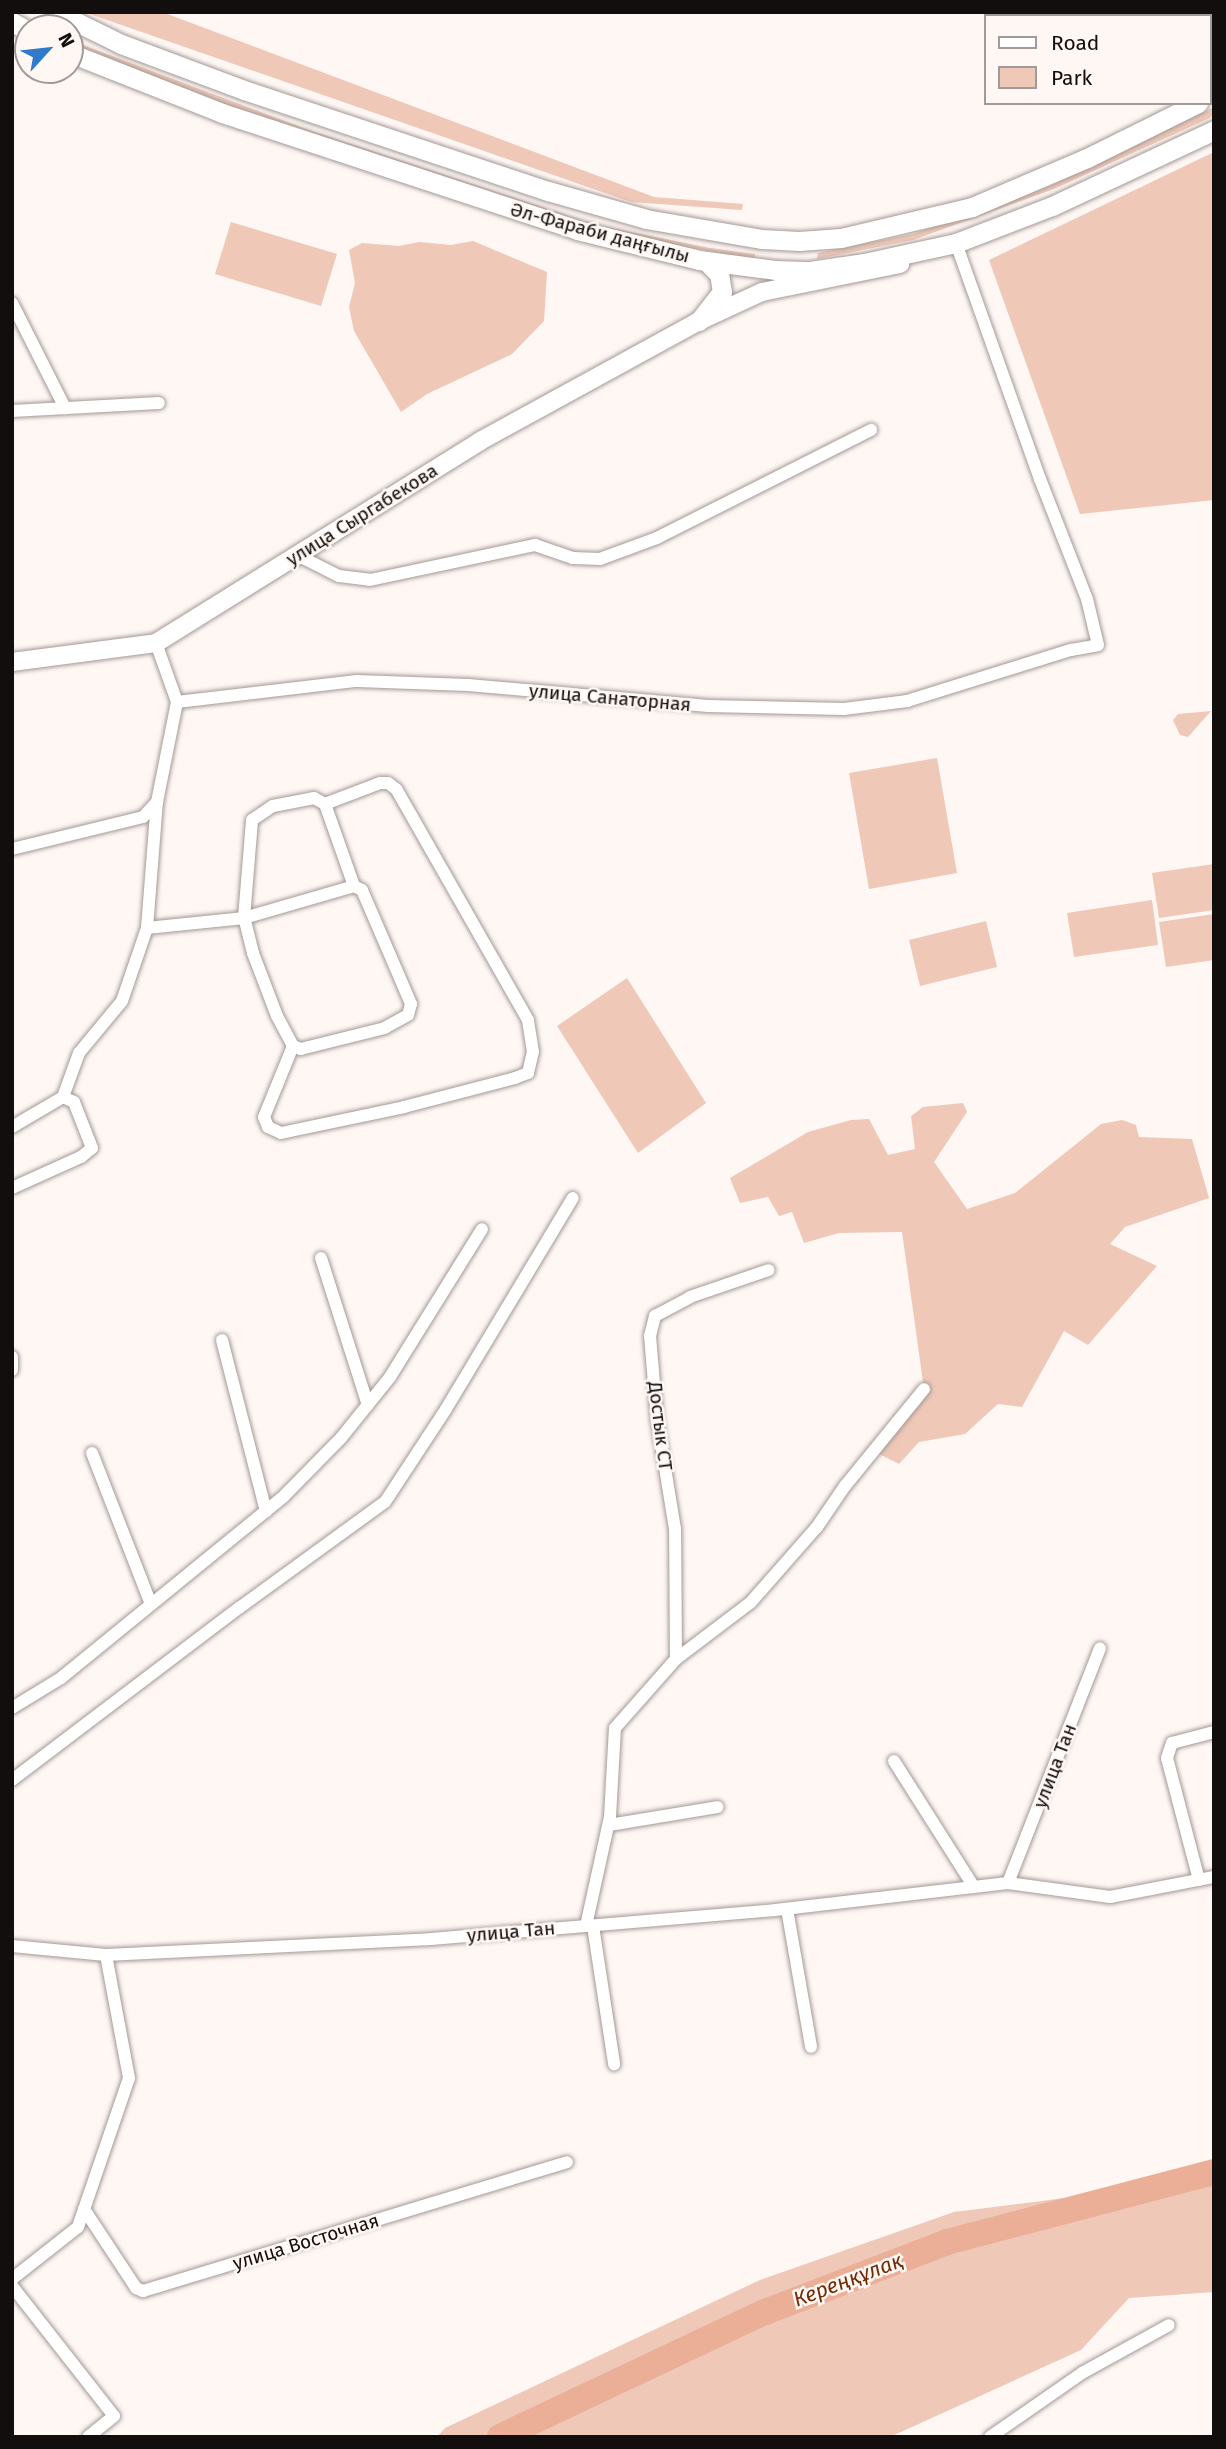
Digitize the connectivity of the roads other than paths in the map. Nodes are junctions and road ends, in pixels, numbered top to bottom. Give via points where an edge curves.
1 (56, 12) edge
2 (84, 59) edge
3 (1194, 105) edge
4 (1214, 130) edge
5 (956, 243) junction
6 (706, 261) junction
7 (12, 303) edge
8 (699, 321) junction
9 (159, 403) dead end
10 (65, 408) junction
11 (12, 411) edge
12 (871, 430) dead end
13 (297, 555) junction
14 (156, 643) junction
15 (12, 662) edge
16 (177, 702) junction
17 (157, 802) junction
18 (325, 804) junction
19 (12, 849) edge
20 (354, 886) junction
21 (244, 918) junction
22 (148, 928) junction
23 (293, 1046) junction
24 (63, 1097) junction
25 (12, 1127) edge
26 (12, 1188) edge
27 (573, 1198) dead end
28 (482, 1229) dead end
29 (321, 1258) dead end
30 (769, 1269) dead end
31 (222, 1340) dead end
32 (12, 1357) edge
33 (12, 1370) edge
34 (924, 1389) dead end
35 (368, 1405) junction
36 (92, 1453) dead end
37 (266, 1511) junction
38 (151, 1604) junction
39 (1100, 1648) dead end
40 (676, 1659) junction
41 (12, 1708) edge
42 (1214, 1732) edge
43 (894, 1761) dead end
44 (12, 1780) edge
45 (718, 1807) dead end
46 (608, 1825) junction
47 (1214, 1877) edge
48 (1199, 1880) junction
49 (1008, 1883) junction
50 (974, 1887) junction
51 (787, 1909) junction
52 (589, 1926) junction
53 (12, 1946) edge
54 (106, 1955) junction
55 (811, 2047) dead end
56 (614, 2064) dead end
57 (567, 2162) dead end
58 (84, 2209) junction
59 (12, 2279) edge
60 (12, 2286) edge
61 (1169, 2325) dead end
62 (88, 2437) edge
63 (990, 2437) edge

1 - 3 main road, Әл-Фараби даңғылы via 121,44 244,90 548,191 674,225 799,241 900,227 972,207
2 - 6 main road, Әл-Фараби даңғылы via 331,150 577,230
4 - 5 main road, Әл-Фараби даңғылы via 1052,206
5 - 6 main road, Әл-Фараби даңғылы via 810,271
5 - 8 street, улица Сыргабекова via 872,272 762,292
5 - 16 street, улица Санаторная via 1087,599 1098,645 907,701 844,709 708,706 468,685 357,681
6 - 8 main road via 719,274 722,292
7 - 10 street
8 - 13 street, улица Сыргабекова via 480,441
9 - 10 street
10 - 11 street
12 - 13 street via 657,538 600,559 573,558 535,545 370,580 339,576
13 - 14 street, улица Сыргабекова
14 - 15 street, улица Сыргабекова
14 - 16 street
16 - 17 street
17 - 19 street via 143,817
17 - 22 street
18 - 20 street
18 - 21 street via 314,797 273,806 252,820
18 - 23 street via 380,783 396,789 528,1020 533,1052 528,1073 515,1078 281,1133 268,1127 264,1117
20 - 21 street
20 - 23 street via 362,890 411,1004 408,1015 385,1028 301,1049
21 - 22 street
21 - 23 street via 265,986
22 - 24 street via 122,1001 79,1053
24 - 25 street
24 - 26 street via 74,1102 92,1148
27 - 44 street via 385,1503
28 - 35 street
29 - 35 street
30 - 40 street, Достык СТ via 690,1297 655,1316 650,1336 657,1419 675,1529
31 - 37 street
32 - 33 street
34 - 40 street via 817,1527 751,1601
35 - 37 street
36 - 38 street
37 - 38 street
38 - 41 street via 61,1678
39 - 49 street, улица Тан
40 - 46 street via 615,1728
42 - 48 street via 1172,1743 1167,1758
43 - 50 street
45 - 46 street
46 - 52 street
47 - 48 street, улица Тан
48 - 49 street, улица Тан via 1110,1898
49 - 50 street, улица Тан
50 - 51 street, улица Тан
51 - 52 street, улица Тан
51 - 55 street
52 - 54 street, улица Тан via 431,1939
52 - 56 street
53 - 54 street, улица Тан
54 - 58 street via 129,2078
57 - 58 street, улица Восточная via 143,2291 136,2288
58 - 59 street via 78,2227
60 - 62 street via 114,2416
61 - 63 street via 1082,2373

